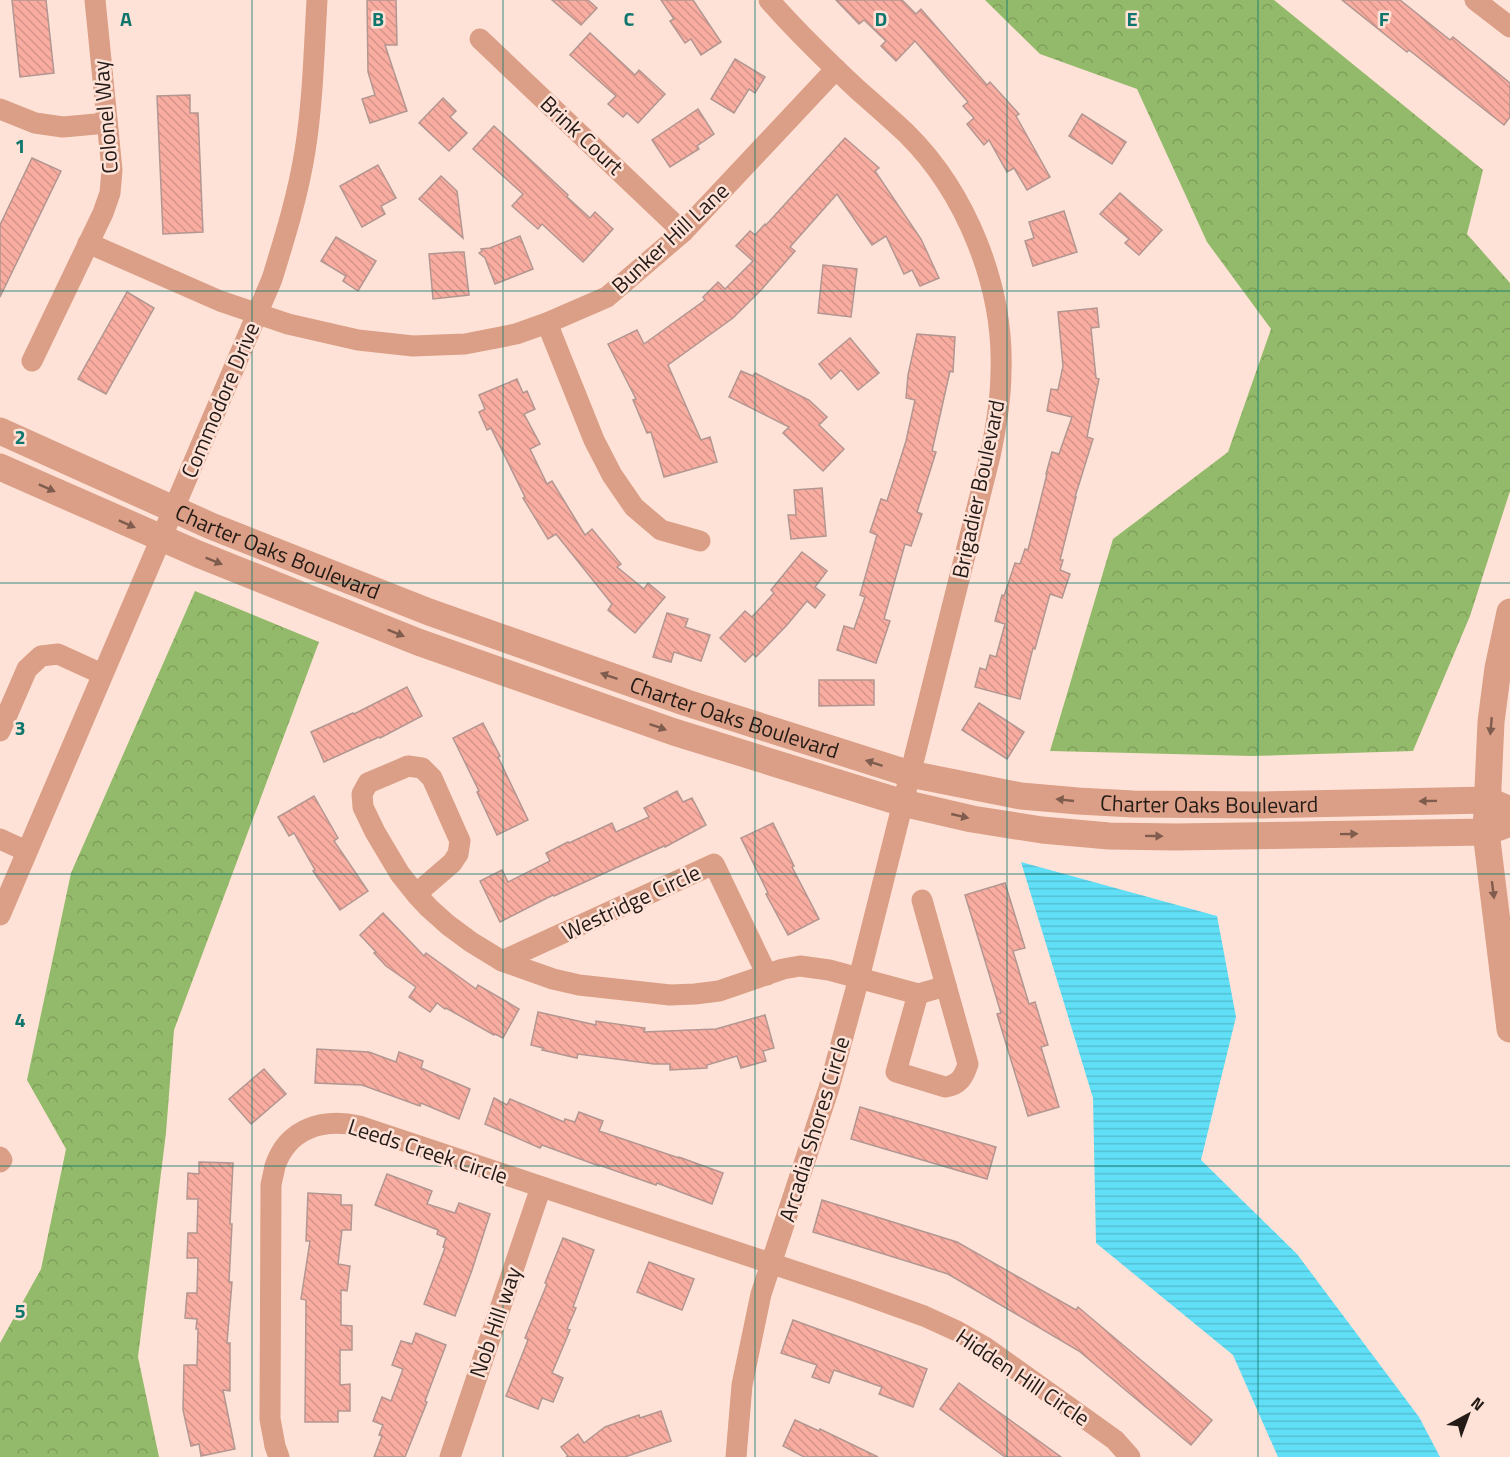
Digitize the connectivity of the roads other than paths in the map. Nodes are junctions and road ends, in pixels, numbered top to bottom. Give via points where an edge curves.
1 (95, 0) edge
2 (317, 0) edge
3 (769, 0) edge
4 (1475, 0) edge
5 (1510, 27) edge
6 (480, 39) dead end
7 (836, 69) junction
8 (0, 109) edge
9 (107, 123) junction
10 (683, 232) junction
11 (88, 243) junction
12 (258, 314) junction
13 (548, 323) junction
14 (32, 361) dead end
15 (0, 431) edge
16 (0, 467) edge
17 (173, 509) junction
18 (160, 538) junction
19 (700, 541) dead end
20 (1510, 612) edge
21 (102, 674) junction
22 (0, 731) edge
23 (910, 774) junction
24 (903, 803) junction
25 (1498, 805) edge
26 (1498, 828) edge
27 (0, 839) edge
28 (26, 851) junction
29 (416, 894) junction
30 (922, 900) dead end
31 (0, 915) edge
32 (502, 961) junction
33 (767, 975) junction
34 (859, 978) junction
35 (946, 986) junction
36 (918, 994) junction
37 (1510, 1029) edge
38 (541, 1187) junction
39 (771, 1264) junction
40 (279, 1457) edge
41 (450, 1457) edge
42 (736, 1457) edge
43 (1131, 1457) edge

1 - 9 street, Colonel Way
2 - 12 street, Commodore Drive via 311,106 297,193
3 - 7 street, Brigadier Boulevard
4 - 5 street
6 - 10 street, Brink Court
7 - 10 street, Bunker Hill Lane
7 - 23 street, Brigadier Boulevard via 907,134 944,178 973,232 999,323 998,418
8 - 9 street via 35,123 63,127
9 - 11 street, Colonel Way via 110,193
10 - 13 street, Bunker Hill Lane via 607,297
11 - 12 street, Bunker Hill Lane
11 - 14 street, Colonel Way
12 - 13 street, Bunker Hill Lane via 358,340 413,346 465,344
12 - 17 street, Commodore Drive
13 - 19 street via 594,440 634,507 661,530
15 - 17 street, Charter Oaks Boulevard
16 -> 18 street, Charter Oaks Boulevard
17 - 18 street, Commodore Drive
23 -> 17 street, Charter Oaks Boulevard via 687,703 429,612
18 - 21 street, Commodore Drive
18 -> 24 street, Charter Oaks Boulevard via 441,650 674,732
20 -> 25 street via 1491,722
21 - 22 street via 58,654 41,656 27,669
21 - 28 street, Commodore Drive
23 - 24 street, Brigadier Boulevard
25 -> 23 street, Charter Oaks Boulevard via 1122,804 1021,796
24 -> 26 street, Charter Oaks Boulevard via 972,819 1109,836
24 - 34 street, Arcadia Shores Circle
25 - 26 street
26 -> 37 street
27 - 28 street
28 - 31 street, Commodore Drive
29 - 29 street via 375,832 363,807 362,794 368,783 408,766 422,768 432,778 460,842 452,863
29 - 32 street via 448,925
30 - 35 street
32 - 33 street via 579,985 670,995 719,991
32 - 33 street, Westridge Circle via 714,864
33 - 34 street via 800,966
34 - 36 street
34 - 39 street, Arcadia Shores Circle via 829,1088
35 - 36 street
35 - 36 street via 968,1064 953,1086 896,1072
38 - 39 street, Leeds Creek Circle
38 - 40 street, Leeds Creek Circle via 345,1123 315,1125 287,1145 276,1164 271,1185 270,1419
38 - 41 street, Nob Hill way
39 - 42 street, Arcadia Shores Circle via 744,1375
39 - 43 street, Hidden Hill Circle via 957,1331 1115,1440

